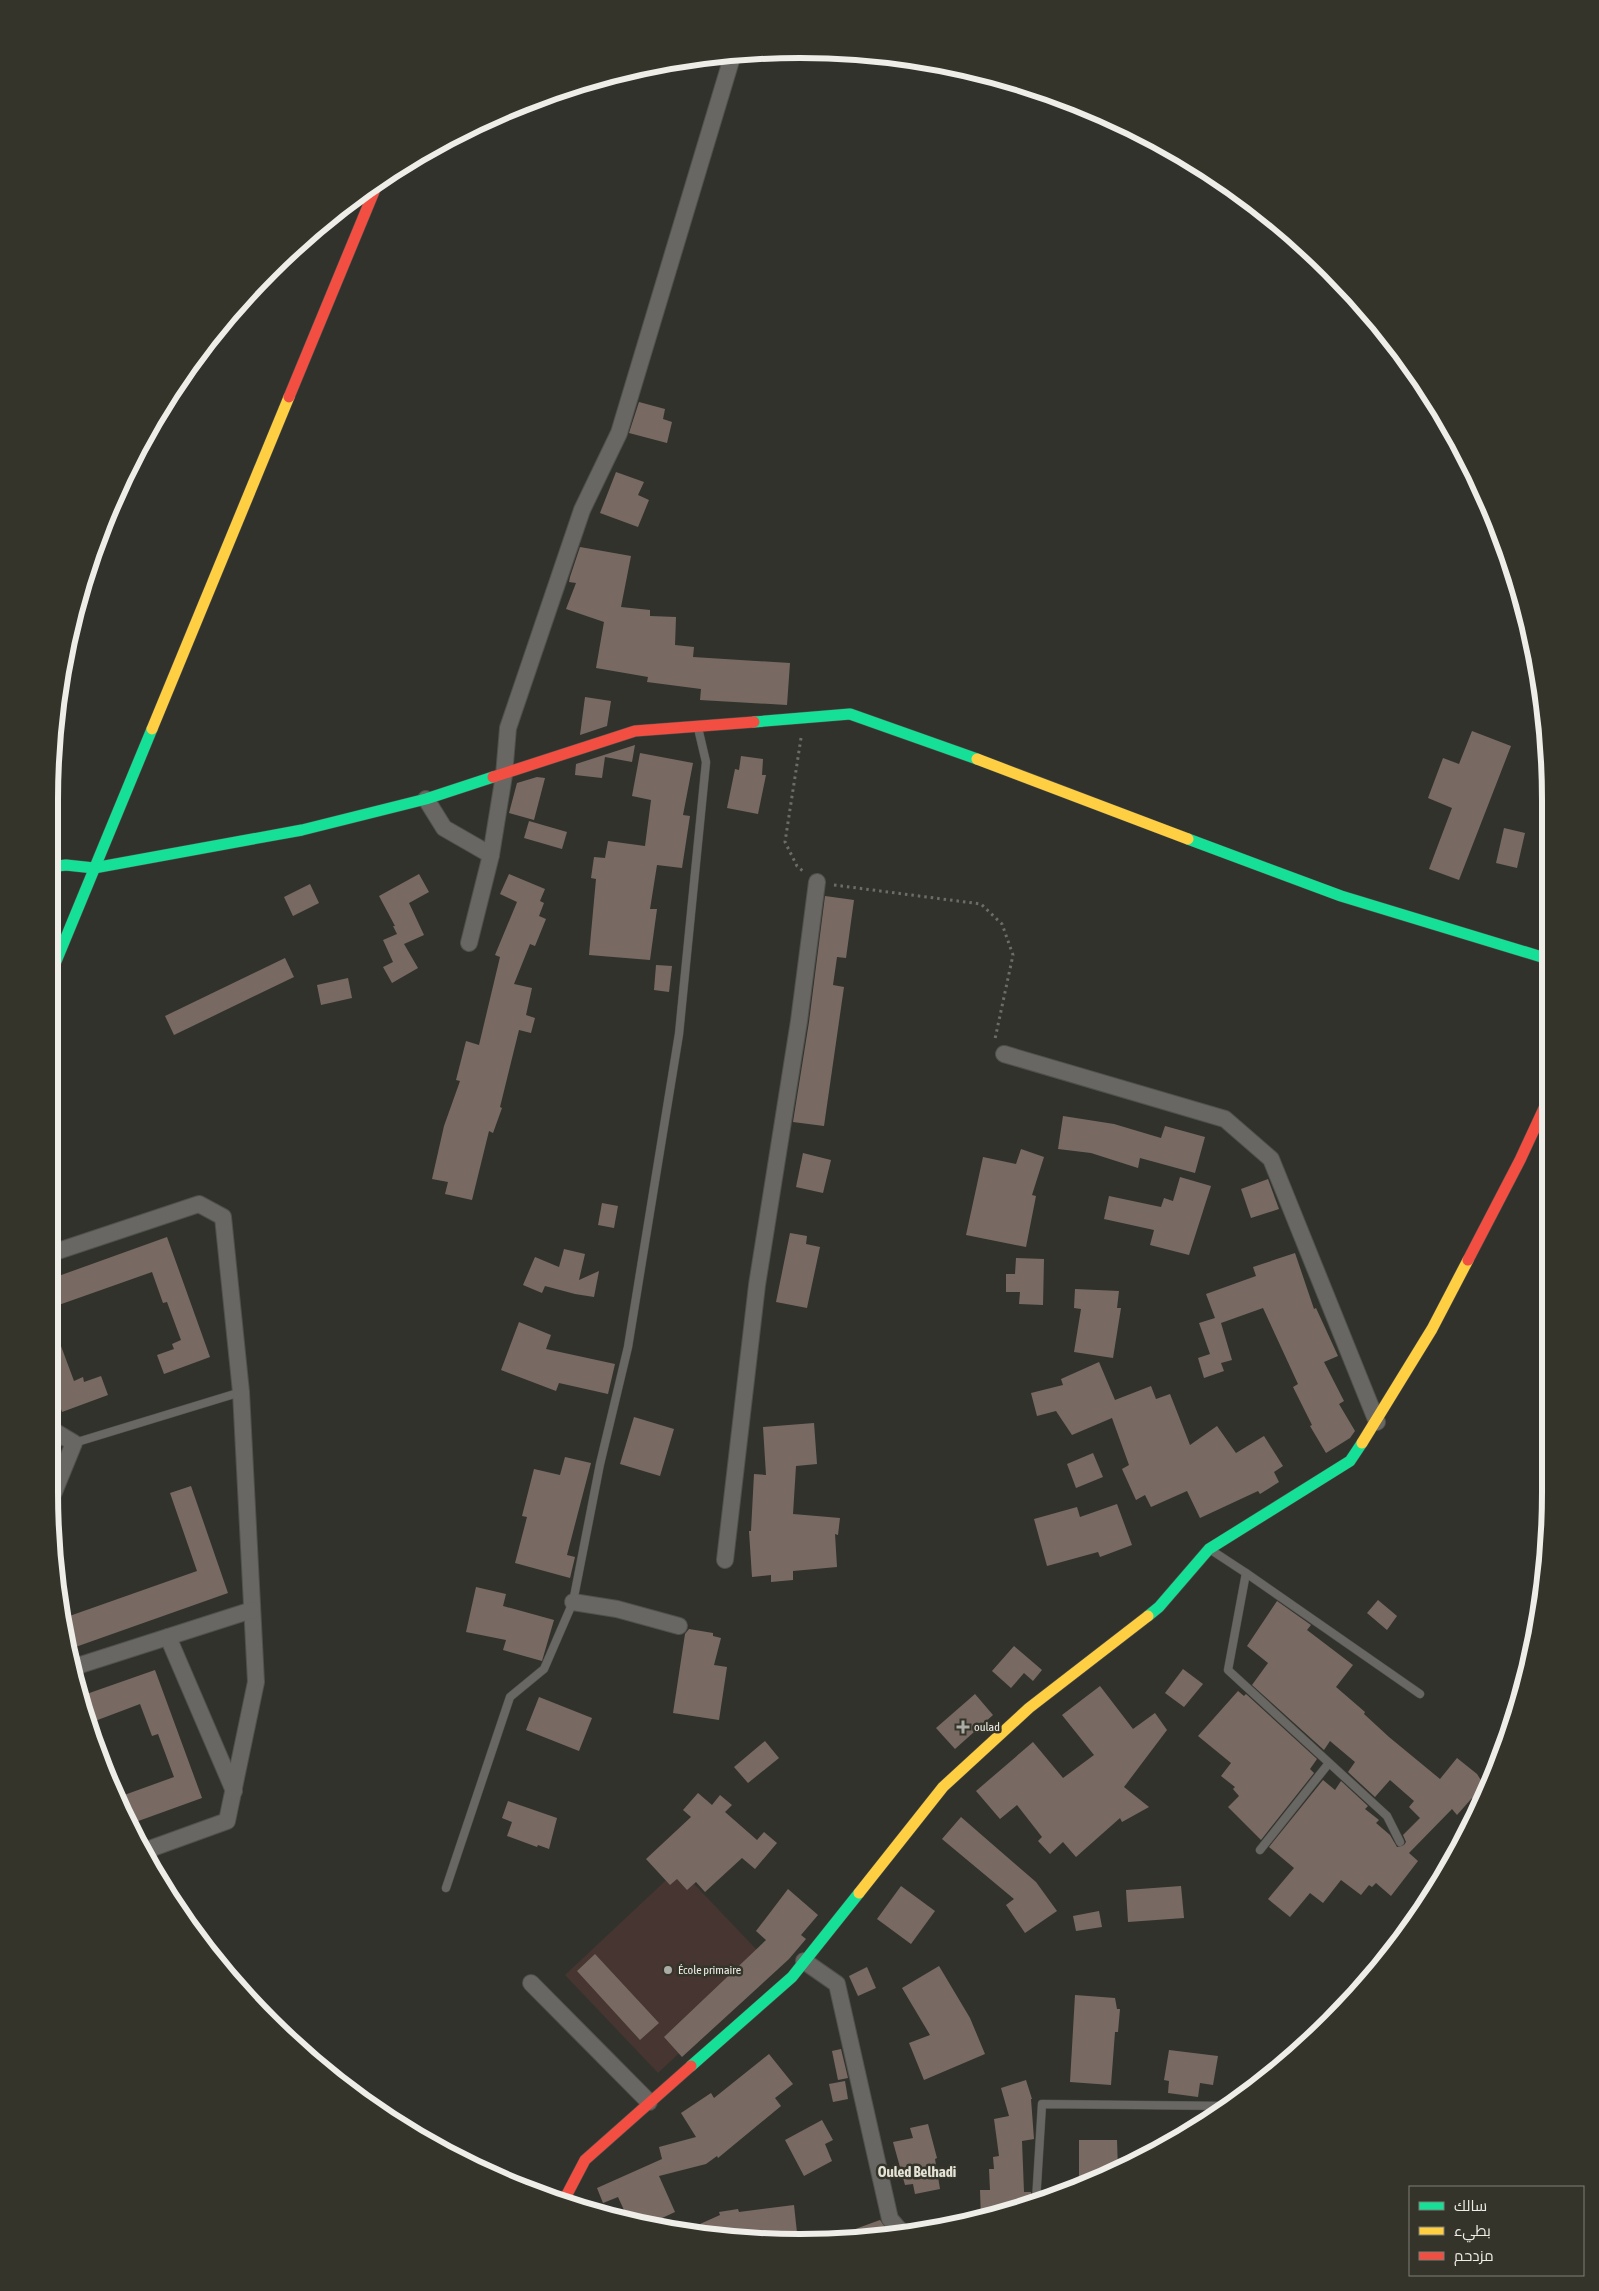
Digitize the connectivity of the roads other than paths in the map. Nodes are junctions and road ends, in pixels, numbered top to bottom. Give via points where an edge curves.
1 (731, 61) edge
2 (374, 193) edge
3 (698, 726) junction
4 (504, 775) junction
5 (426, 799) junction
6 (491, 855) junction
7 (58, 866) edge
8 (94, 868) junction
9 (817, 882) road end
10 (470, 943) dead end
11 (58, 956) edge
12 (1542, 957) edge
13 (1004, 1054) road end
14 (1542, 1113) edge
15 (58, 1250) edge
16 (241, 1392) junction
17 (1377, 1422) junction
18 (58, 1433) edge
19 (74, 1442) junction
20 (58, 1482) edge
21 (1209, 1549) junction
22 (725, 1560) dead end
23 (1246, 1573) junction
24 (573, 1602) junction
25 (252, 1610) junction
26 (679, 1626) dead end
27 (168, 1637) junction
28 (79, 1666) edge
29 (1420, 1694) dead end
30 (1329, 1763) junction
31 (234, 1791) junction
32 (1400, 1842) dead end
33 (150, 1849) edge
34 (1260, 1850) dead end
35 (446, 1888) dead end
36 (804, 1961) junction
37 (531, 1983) dead end
38 (649, 2102) junction
39 (1215, 2106) edge
40 (1036, 2194) edge
41 (566, 2196) edge
42 (897, 2227) edge

1 - 4 street via 619,433 582,510 508,728
2 - 8 street
3 - 4 street via 635,731
3 - 12 street via 850,714 1341,896
3 - 24 lane via 706,762 679,1034 628,1347 600,1464
4 - 5 street
4 - 6 street
5 - 6 street via 444,828
5 - 8 street via 302,830
6 - 10 street
7 - 8 street
8 - 11 street
9 - 22 street via 799,1021 757,1286
13 - 17 street via 1225,1119 1271,1159
14 - 17 street via 1432,1329
15 - 16 street via 198,1204 223,1217
16 - 19 lane
16 - 25 street
17 - 21 street via 1350,1461
18 - 19 street
19 - 20 street
21 - 23 lane
21 - 36 street via 1158,1607 1029,1708 943,1787
23 - 29 lane
23 - 30 lane via 1228,1670
24 - 26 street via 618,1609
24 - 35 lane via 544,1669 510,1697
25 - 27 street
25 - 31 street via 256,1682
27 - 28 street
27 - 31 street
30 - 32 lane via 1387,1816
30 - 34 lane
31 - 33 street via 228,1821
36 - 38 street via 792,1977
36 - 42 street via 836,1984 890,2219
37 - 38 street
38 - 41 street via 585,2160
39 - 40 lane via 1042,2104

